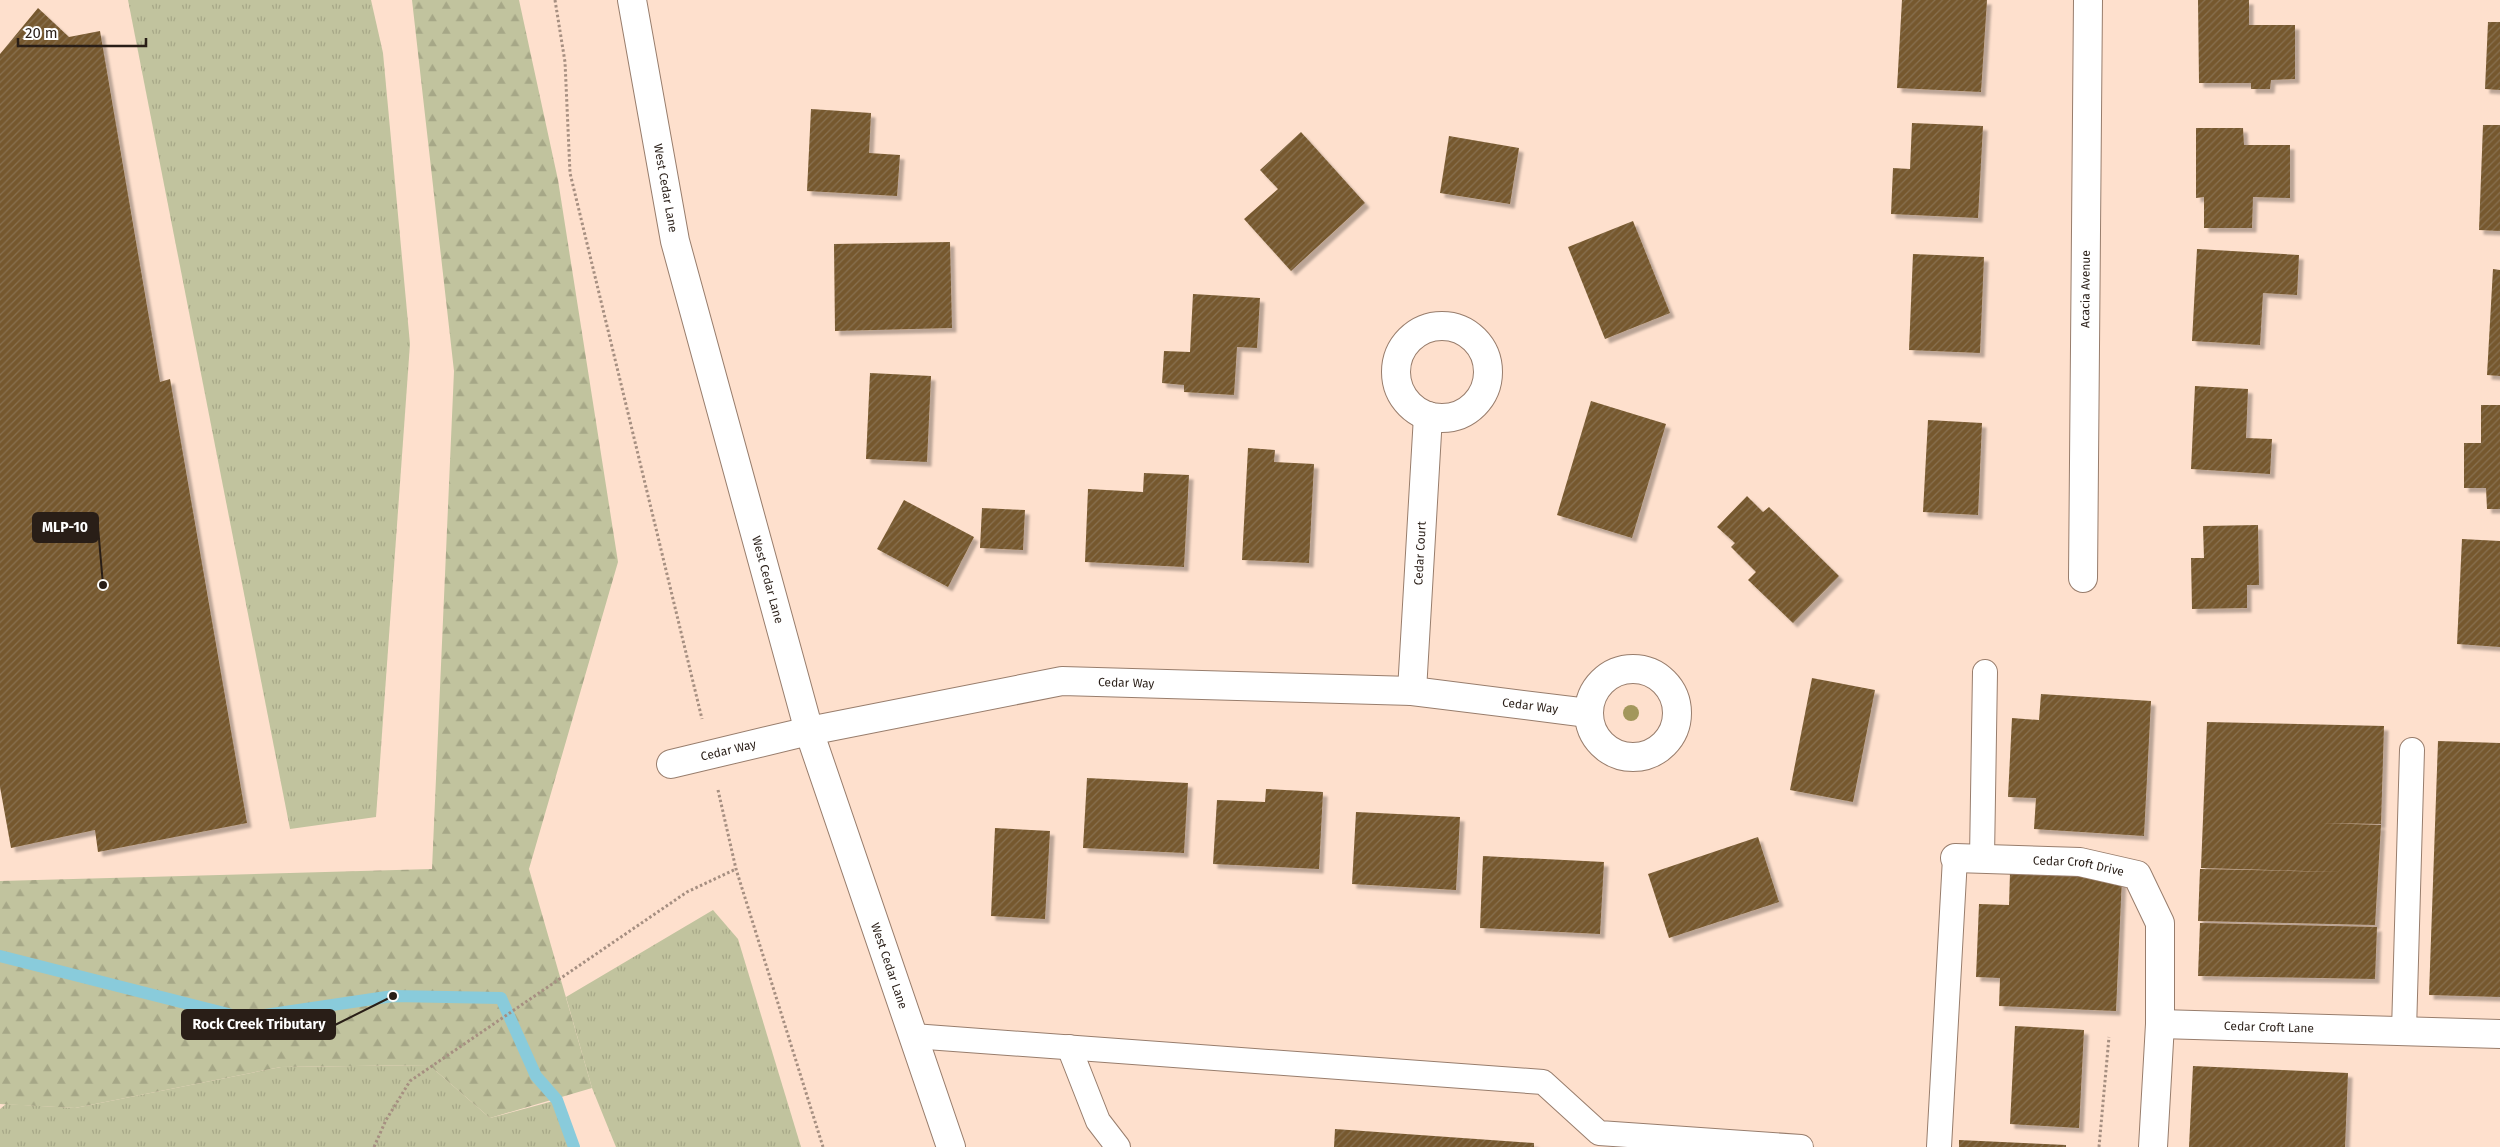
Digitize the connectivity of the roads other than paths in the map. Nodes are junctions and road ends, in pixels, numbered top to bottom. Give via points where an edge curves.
1 (632, 0) edge
2 (2088, 0) edge
3 (1428, 416) dead end
4 (2083, 578) dead end
5 (1985, 672) dead end
6 (1412, 691) junction
7 (1588, 713) dead end
8 (810, 731) junction
9 (2412, 750) dead end
10 (671, 764) dead end
11 (1955, 858) joint
12 (1982, 858) junction
13 (2160, 1024) junction
14 (2404, 1031) junction
15 (2500, 1034) edge
16 (913, 1036) junction
17 (1069, 1047) junction
18 (1598, 1140) edge
19 (951, 1147) edge
20 (1118, 1147) edge
21 (1802, 1147) edge
22 (1939, 1147) edge
23 (2153, 1147) edge

1 - 8 street, West Cedar Lane via 675,241
2 - 4 street, Acacia Avenue
3 - 6 street, Cedar Court
5 - 12 lane
6 - 7 street, Cedar Way
6 - 8 street, Cedar Way via 1062,681
8 - 10 street, Cedar Way
8 - 16 street, West Cedar Lane
9 - 14 lane
11 - 12 street, Cedar Croft Drive
11 - 22 lane
12 - 13 street, Cedar Croft Drive via 2080,862 2137,875 2160,923
13 - 14 street, Cedar Croft Lane
13 - 23 street
14 - 15 street, Cedar Croft Lane
16 - 17 lane
16 - 19 street, West Cedar Lane
17 - 18 lane via 1543,1082
17 - 20 lane via 1098,1121
18 - 21 lane

